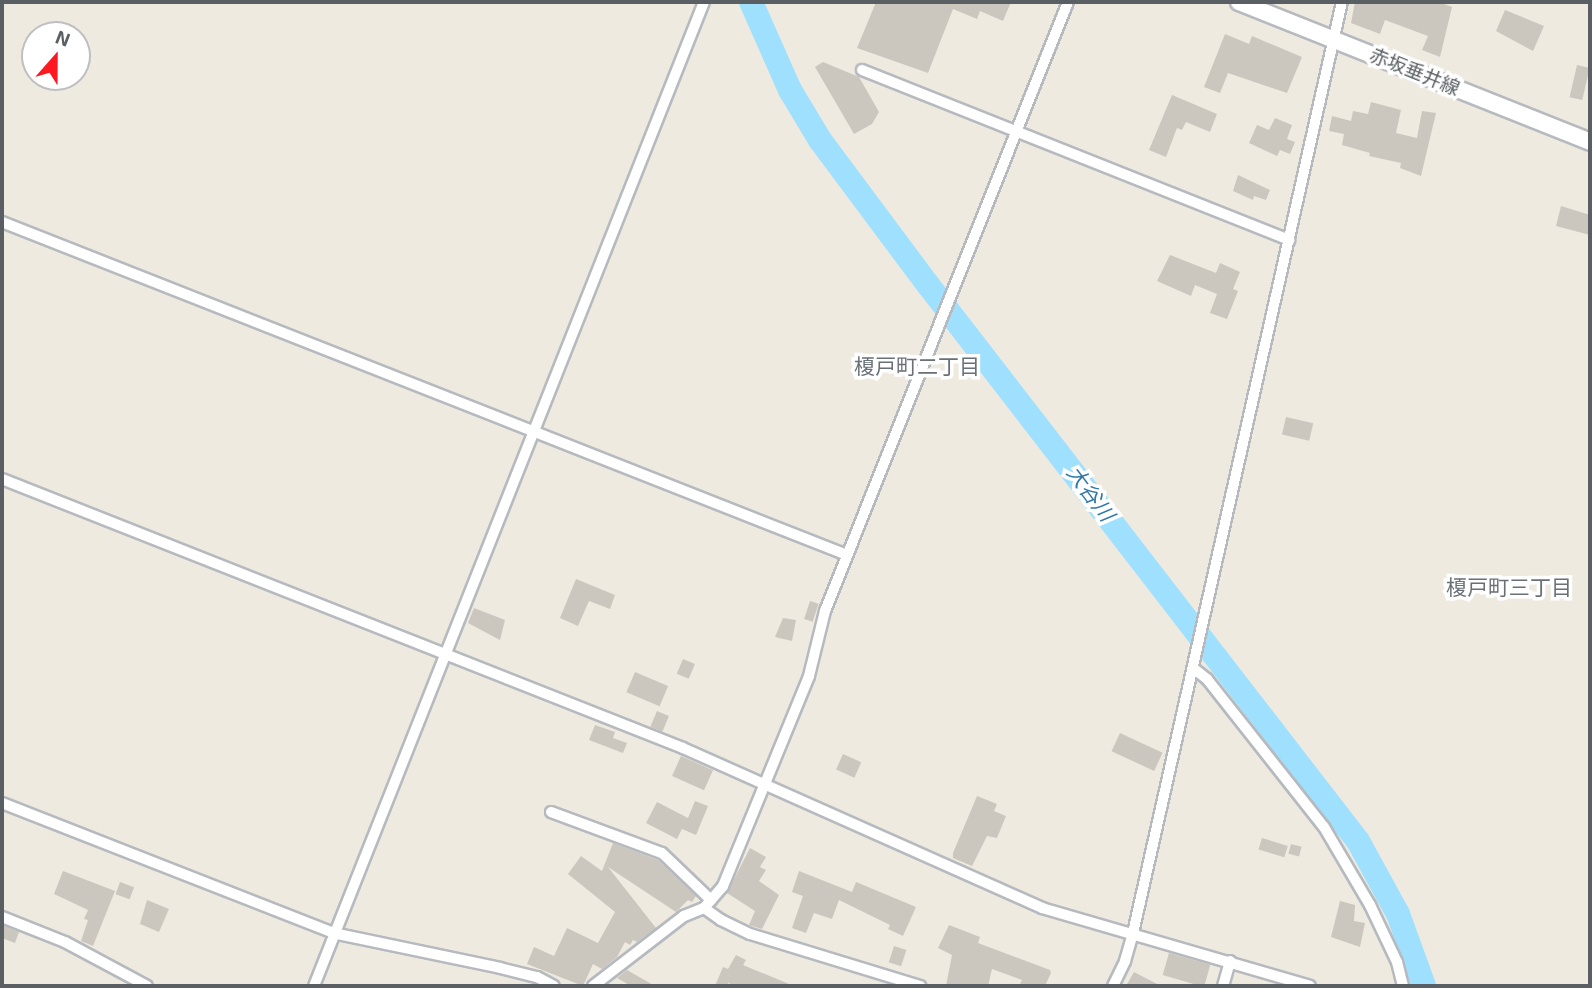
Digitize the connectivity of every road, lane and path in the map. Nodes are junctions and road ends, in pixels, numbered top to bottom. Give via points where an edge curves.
1 (704, 2) edge
2 (1068, 2) edge
3 (1239, 2) edge
4 (1342, 2) edge
5 (1334, 39) junction
6 (862, 70) dead end
7 (1017, 132) junction
8 (1590, 142) edge
9 (2, 222) edge
10 (1289, 240) junction
11 (534, 434) junction
12 (2, 480) edge
13 (847, 555) junction
14 (444, 654) junction
15 (1194, 664) junction
16 (766, 783) junction
17 (2, 803) edge
18 (551, 812) dead end
19 (707, 904) junction
20 (2, 917) edge
21 (333, 933) junction
22 (1133, 933) junction
23 (1230, 961) junction
24 (147, 986) edge
25 (314, 986) edge
26 (554, 986) edge
27 (593, 986) edge
28 (920, 986) edge
29 (1112, 986) edge
30 (1223, 986) edge
31 (1310, 986) edge
32 (1404, 986) edge

1 - 11 street
2 - 7 street
3 - 5 main road, 赤坂垂井線
4 - 5 street
5 - 8 main road, 赤坂垂井線
5 - 10 street
6 - 7 street
7 - 10 street
7 - 13 street
9 - 11 street
10 - 15 street
11 - 13 street
11 - 14 street
12 - 14 street
13 - 16 street via 825,611 809,676
14 - 16 street
14 - 21 street
15 - 22 street
15 - 32 street via 1324,827 1370,905
16 - 19 street via 723,886
16 - 22 street via 1042,908
17 - 21 street
18 - 19 street via 662,853
19 - 27 street via 684,916
19 - 28 street via 750,934
20 - 24 street via 65,942
21 - 25 street
21 - 26 street via 512,971
22 - 23 street
22 - 29 street
23 - 30 street
23 - 31 street

